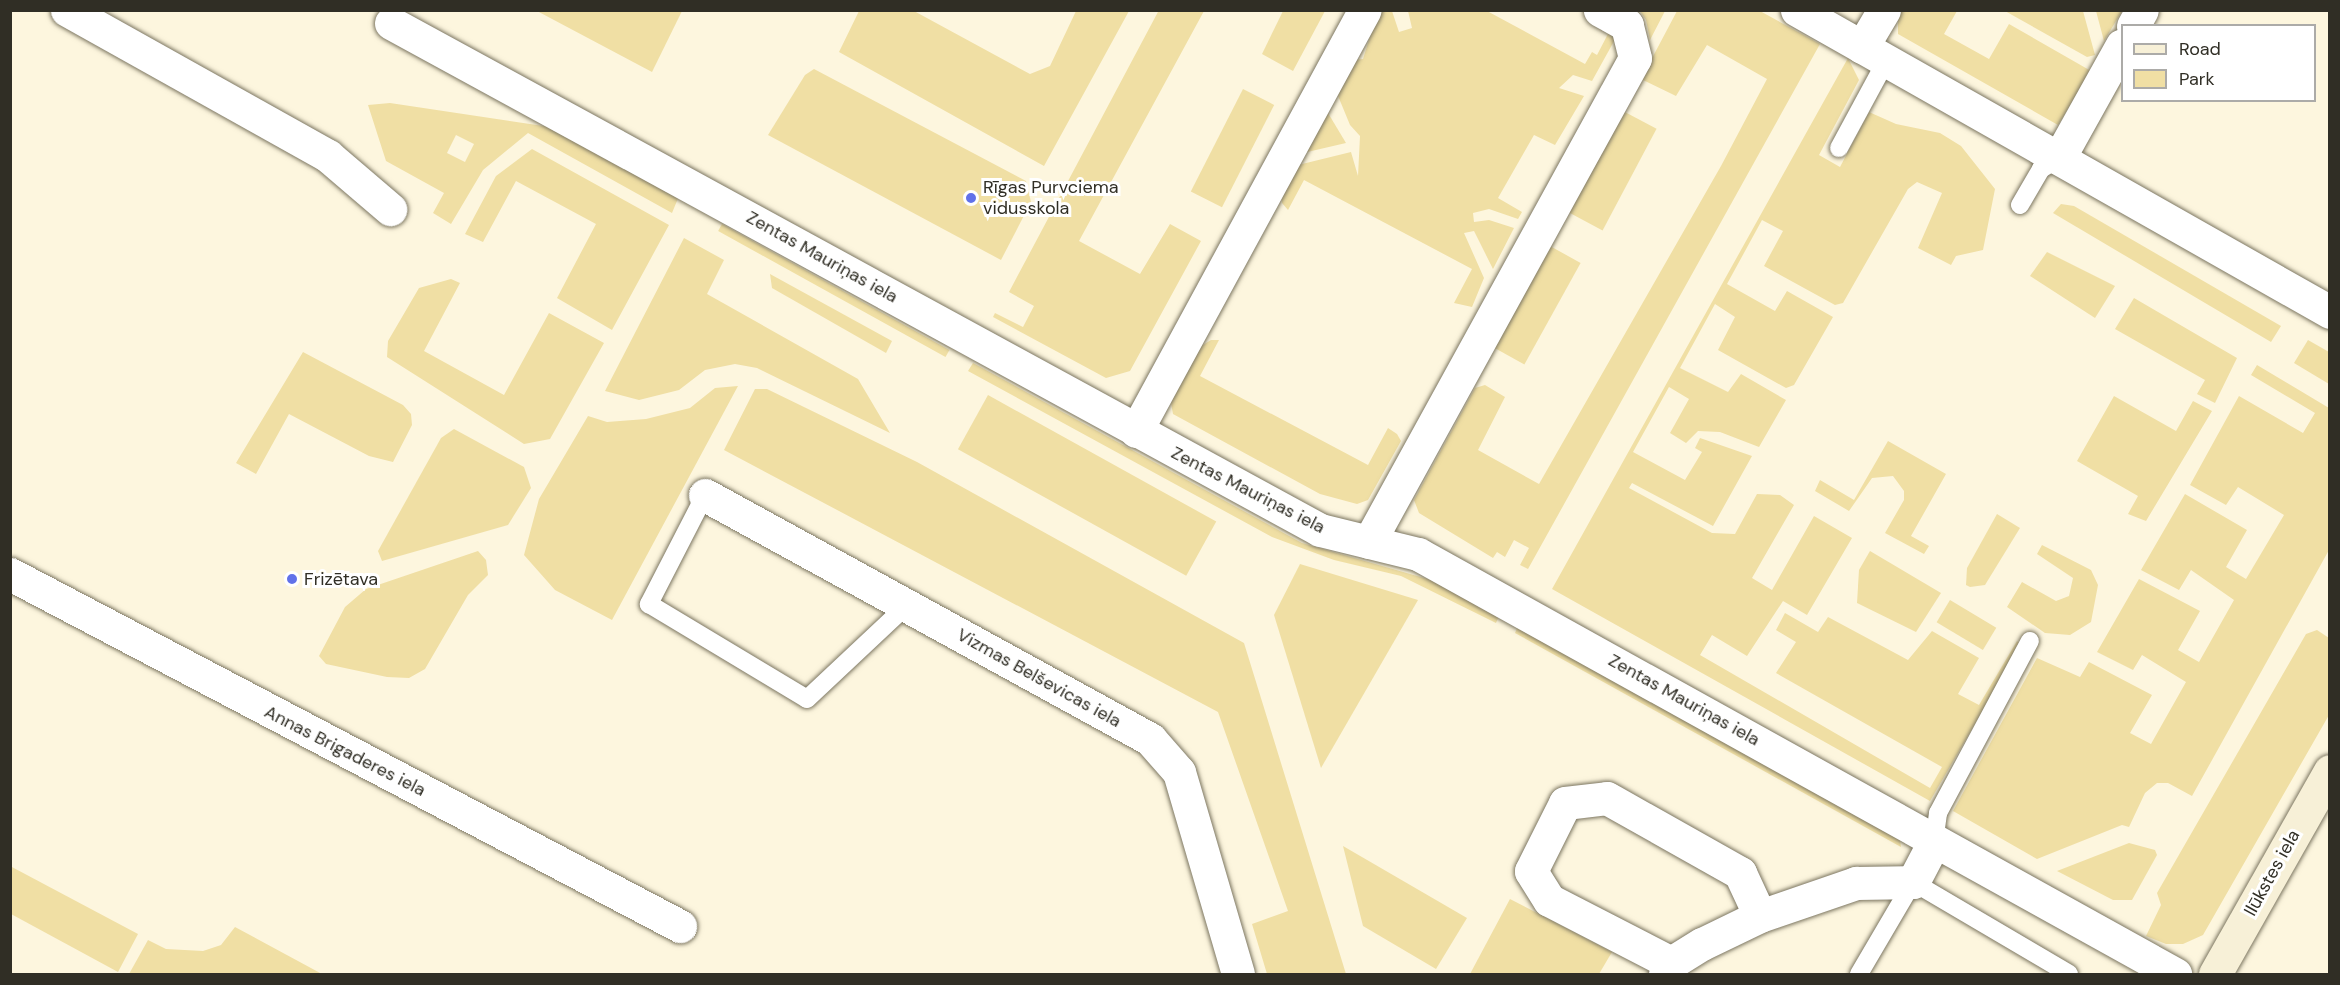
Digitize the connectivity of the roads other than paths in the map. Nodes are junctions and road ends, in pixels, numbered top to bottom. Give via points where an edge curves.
1 (68, 10) edge
2 (1365, 10) edge
3 (1600, 10) edge
4 (1797, 10) edge
5 (1884, 10) edge
6 (2142, 10) edge
7 (391, 22) dead end
8 (2134, 24) edge
9 (2121, 47) edge
10 (1874, 54) junction
11 (1839, 148) dead end
12 (2059, 158) junction
13 (2020, 205) dead end
14 (390, 209) dead end
15 (2330, 312) edge
16 (1136, 431) junction
17 (705, 495) joint
18 (1369, 542) junction
19 (10, 574) edge
20 (907, 605) junction
21 (2030, 641) dead end
22 (2330, 771) edge
23 (1934, 842) junction
24 (1913, 882) junction
25 (1760, 916) junction
26 (680, 926) dead end
27 (1668, 969) edge
28 (1239, 975) edge
29 (1859, 975) edge
30 (2070, 975) edge
31 (2175, 975) edge
32 (2215, 975) edge

1 - 14 street via 328,156
2 - 16 street
3 - 18 street via 1627,25 1635,58
4 - 10 street
5 - 10 street
6 - 8 street
7 - 16 street, Zentas Mauriņas iela
9 - 12 street
10 - 11 lane
10 - 12 street
12 - 13 lane via 2042,169
12 - 15 street
16 - 18 street, Zentas Mauriņas iela via 1320,530
17 - 20 street, Vizmas Belševicas iela
17 - 20 lane via 649,604 807,699
18 - 23 street, Zentas Mauriņas iela via 1418,554
19 - 26 street, Annas Brigaderes iela
20 - 28 street, Vizmas Belševicas iela via 1150,739 1179,772
21 - 23 lane via 1938,813
22 - 32 street, Ilūkstes iela
23 - 24 street
23 - 31 street, Zentas Mauriņas iela
24 - 25 street via 1856,883
24 - 29 lane
24 - 30 lane
25 - 27 street
25 - 27 street via 1740,873 1607,798 1565,803 1531,871 1550,900

